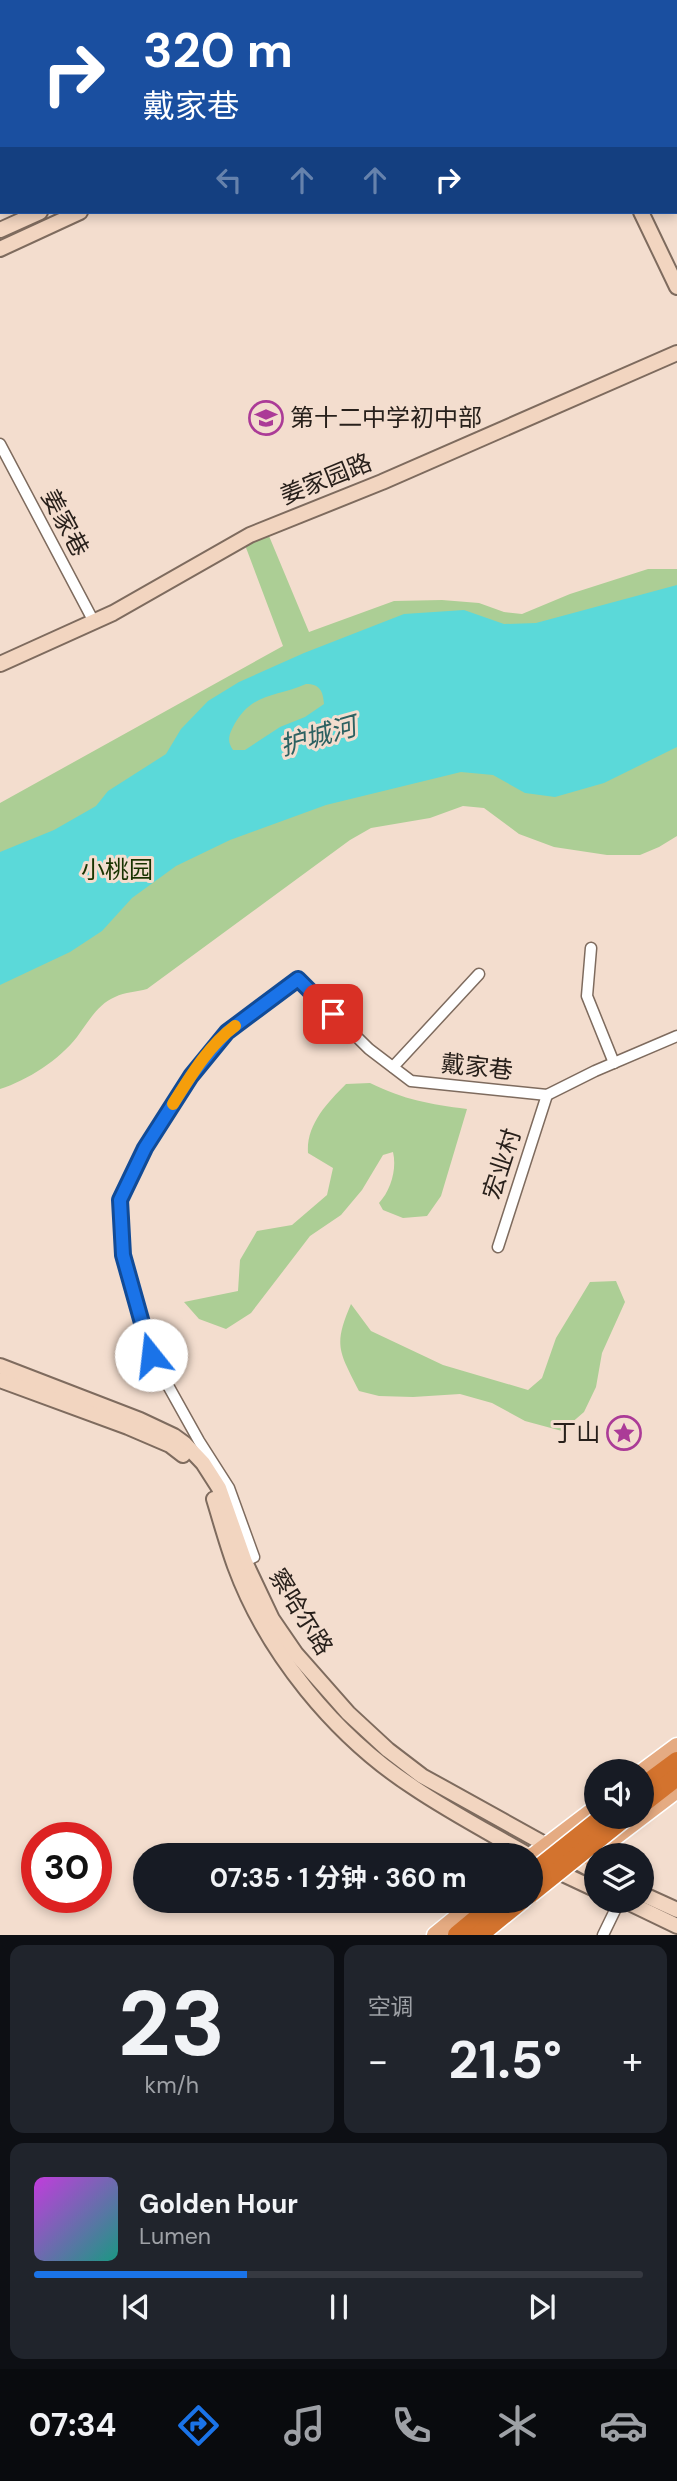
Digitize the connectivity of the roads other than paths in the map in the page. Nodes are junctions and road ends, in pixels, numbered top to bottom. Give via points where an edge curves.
1 (36, 214) edge
2 (71, 214) edge
3 (641, 214) edge
4 (52, 218) edge
5 (0, 230) edge
6 (0, 249) edge
7 (677, 287) edge
8 (677, 353) edge
9 (0, 444) edge
10 (94, 622) junction
11 (0, 664) edge
12 (591, 948) dead end
13 (479, 974) dead end
14 (677, 1036) edge
15 (614, 1063) junction
16 (393, 1067) junction
17 (547, 1095) junction
18 (498, 1247) dead end
19 (0, 1366) edge
20 (0, 1380) edge
21 (240, 1564) junction
22 (677, 1746) edge
23 (677, 1760) edge
24 (654, 1763) edge
25 (677, 1777) edge
26 (654, 1778) edge
27 (677, 1790) edge
28 (654, 1795) edge
29 (584, 1817) edge
30 (588, 1829) edge
31 (611, 1829) edge
32 (506, 1843) edge
33 (547, 1845) junction
34 (543, 1848) edge
35 (543, 1864) edge
36 (580, 1864) junction
37 (543, 1865) edge
38 (584, 1866) edge
39 (564, 1876) junction
40 (543, 1884) edge
41 (584, 1884) edge
42 (654, 1899) edge
43 (677, 1910) edge
44 (462, 1913) edge
45 (483, 1913) edge
46 (506, 1913) edge
47 (615, 1913) edge
48 (650, 1913) edge
49 (677, 1926) edge
50 (435, 1935) edge
51 (457, 1935) edge
52 (480, 1935) edge
53 (492, 1935) edge
54 (603, 1935) edge

1 - 5 main road
2 - 4 main road
3 - 7 main road
4 - 6 main road
8 - 10 main road, 姜家园路 via 250,535
9 - 10 street, 姜家巷
10 - 11 main road, 姜家园路
12 - 15 street via 587,996
13 - 16 street
14 - 15 street
15 - 17 street
16 - 17 street, 戴家巷 via 411,1081
16 - 21 street, 戴家巷 via 298,979 227,1032 191,1076 145,1148 120,1200 123,1255 151,1355 229,1488 254,1557
17 - 18 street, 宏业村
19 - 21 main road, 察哈尔路 via 140,1420 179,1440 203,1463 219,1488
20 - 21 main road, 察哈尔路 via 177,1449 212,1493
21 - 32 main road, 察哈尔路 via 271,1641 335,1721 412,1787
21 - 33 main road, 察哈尔路 via 296,1654 388,1750 422,1776
22 - 24 main road
23 - 26 highway
25 - 28 highway
27 - 36 main road
29 - 33 main road
30 - 37 highway, bridge
31 - 40 highway, bridge
33 - 34 main road
33 - 36 main road, 察哈尔路
35 - 39 main road, 察哈尔路
36 - 38 main road, 察哈尔路
36 - 39 main road
39 - 41 main road, 察哈尔路
39 - 53 main road
42 - 43 main road
44 - 50 main road
45 - 51 highway
46 - 52 highway
47 - 54 street
48 - 49 main road

